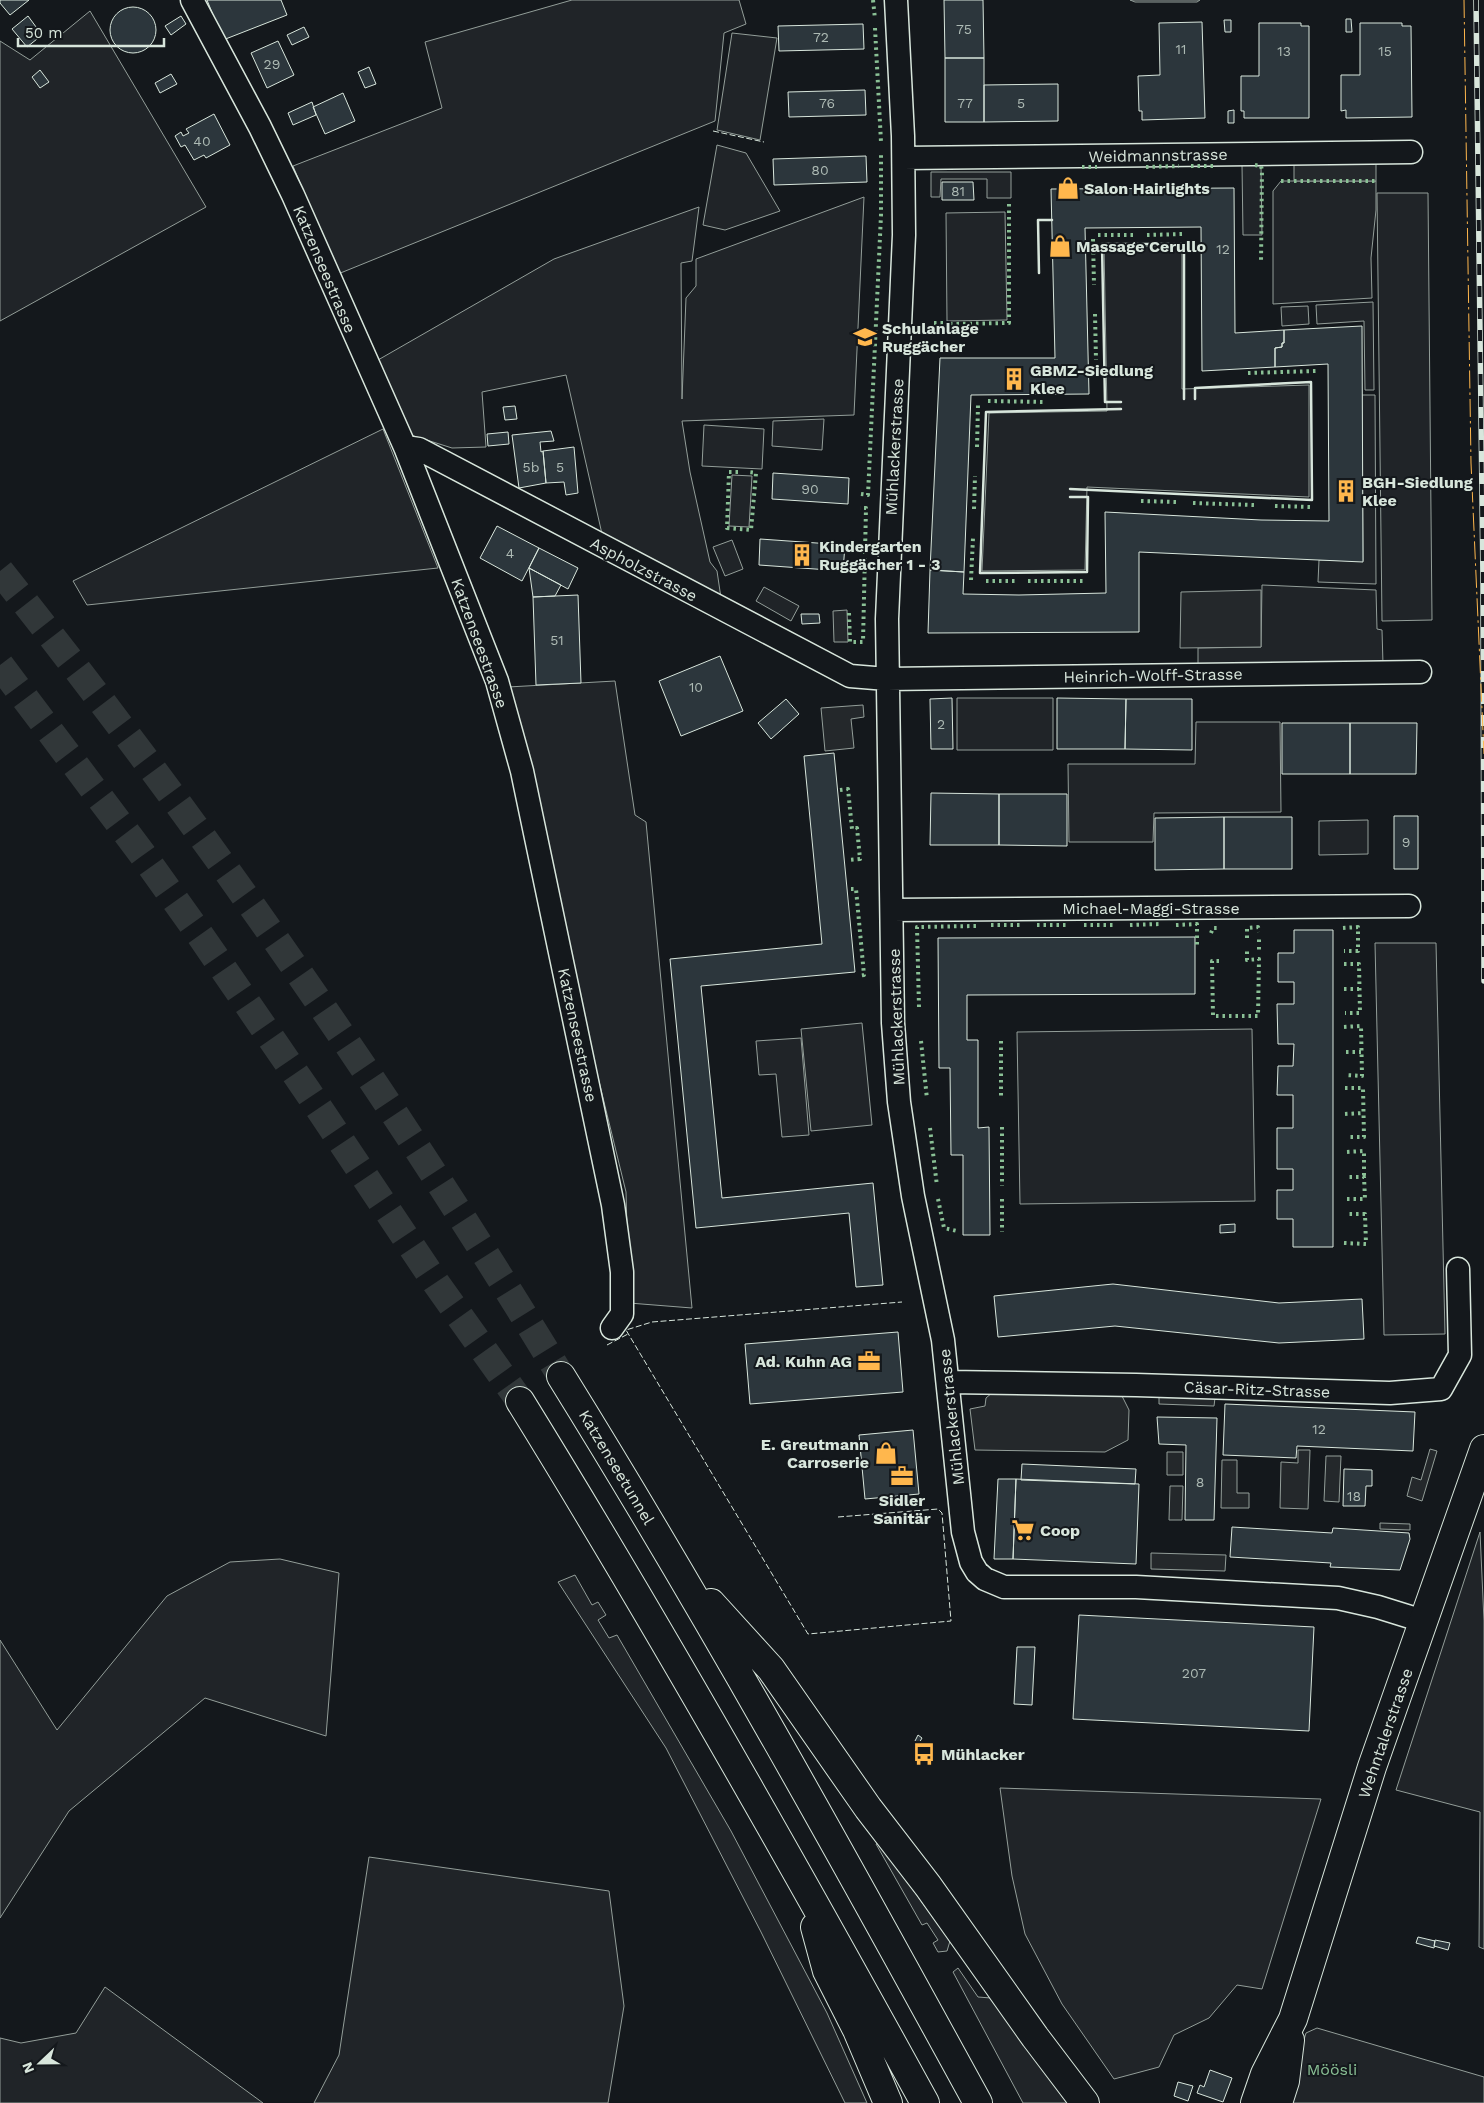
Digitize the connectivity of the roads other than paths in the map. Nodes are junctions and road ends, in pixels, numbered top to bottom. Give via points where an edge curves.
1 (192, 0) edge
2 (896, 0) edge
3 (1411, 152) dead end
4 (904, 158) junction
5 (405, 447) junction
6 (1420, 672) dead end
7 (887, 679) junction
8 (1409, 906) dead end
9 (892, 910) junction
10 (1458, 1269) dead end
11 (612, 1328) dead end
12 (561, 1376) tunnel mouth
13 (948, 1382) junction
14 (520, 1401) tunnel mouth
15 (1484, 1449) edge
16 (672, 1560) junction
17 (1423, 1621) junction
18 (804, 1884) junction
19 (1293, 2019) junction
20 (888, 2103) edge
21 (925, 2103) edge
22 (978, 2103) edge
23 (1086, 2103) edge
24 (1255, 2103) edge
25 (1278, 2103) edge

1 - 5 street, Katzenseestrasse via 293,196
2 - 4 street, Mühlackerstrasse
3 - 4 street, Weidmannstrasse
4 - 7 street, Mühlackerstrasse via 904,235 888,577
5 - 7 street, Aspholzstrasse via 419,449 850,676
5 - 11 street, Katzenseestrasse via 497,681 522,771 614,1205 622,1272 622,1314
6 - 7 street, Heinrich-Wolff-Strasse
7 - 9 street, Mühlackerstrasse
8 - 9 street, Michael-Maggi-Strasse
9 - 13 street, Mühlackerstrasse via 893,1023 900,1102 913,1196 943,1340
10 - 13 street, Cäsar-Ritz-Strasse via 1460,1355 1441,1389 1390,1393 1136,1384
12 - 16 main road, Katzenseetunnel
13 - 17 street, Mühlackerstrasse via 966,1546 971,1562 985,1580 1004,1587 1136,1587 1338,1598
14 - 18 main road
15 - 17 main road, Wehntalerstrasse
16 - 22 main road
16 - 23 main road via 771,1669 868,1808
17 - 19 main road, Wehntalerstrasse via 1372,1767
18 - 20 main road via 827,1971
18 - 21 main road
19 - 24 main road, Wehntalerstrasse via 1265,2074
19 - 25 main road, Wehntalerstrasse via 1285,2080

